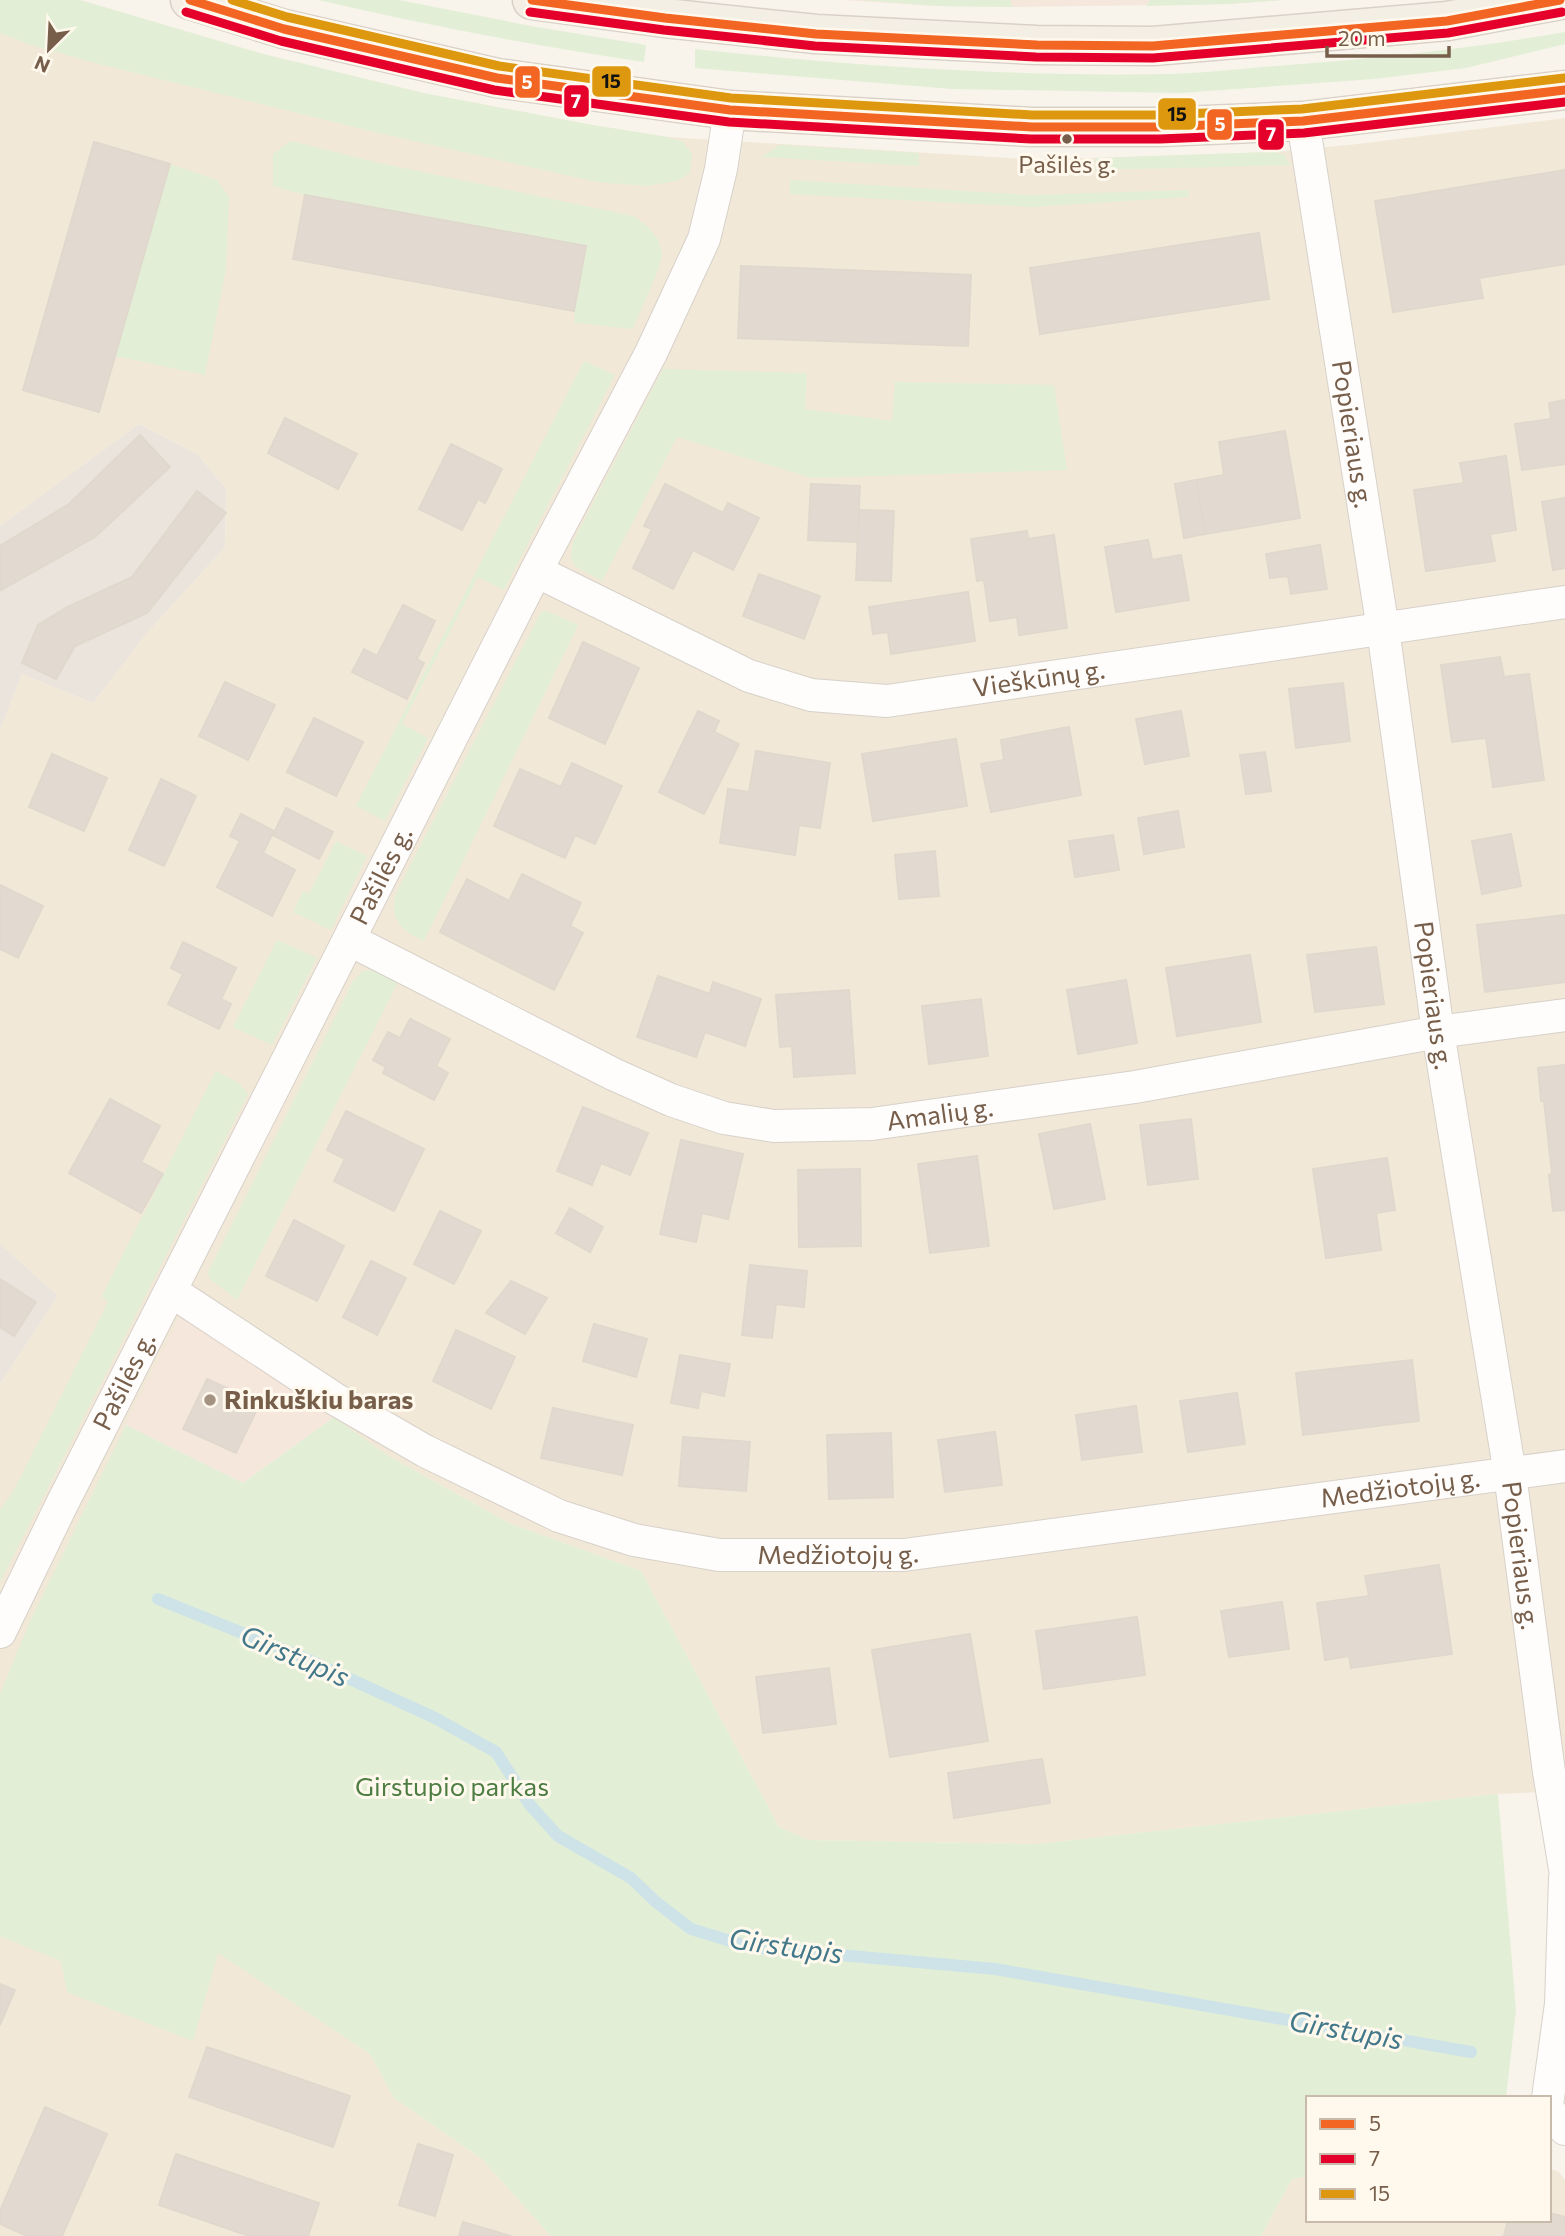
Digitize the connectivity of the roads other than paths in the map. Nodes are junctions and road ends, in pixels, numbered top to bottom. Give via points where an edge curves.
1 (190, 0) edge
2 (532, 0) edge
3 (1560, 0) edge
4 (1565, 90) edge
5 (730, 110) junction
6 (1303, 121) junction
7 (536, 570) junction
8 (1565, 602) edge
9 (1383, 629) junction
10 (350, 940) junction
11 (1565, 1015) edge
12 (1438, 1032) junction
13 (171, 1291) junction
14 (1565, 1466) edge
15 (1510, 1474) junction
16 (0, 1632) edge
17 (1565, 1869) edge
18 (1565, 1878) edge
19 (1548, 2096) edge
20 (1551, 2113) edge
21 (1565, 2129) edge

1 - 5 main road via 284,29 496,78
2 - 3 main road via 816,34 1153,46 1447,21
4 - 6 main road
5 - 6 main road via 1032,127
5 - 7 street, Pašilės g. via 704,239 651,353
6 - 9 street, Popieriaus g.
7 - 9 street, Vieškūnų g. via 749,676 811,695 887,701
7 - 10 street, Pašilės g.
8 - 9 street, Vieškūnų g.
9 - 12 street, Popieriaus g.
10 - 12 street, Amalių g. via 671,1100 724,1118 774,1126 872,1124 1135,1087
10 - 13 street, Pašilės g.
11 - 12 street, Amalių g.
12 - 15 street, Popieriaus g.
13 - 15 street, Medžiotojų g. via 425,1451 559,1516 634,1541 719,1555 904,1555
13 - 16 street, Pašilės g.
14 - 15 street, Medžiotojų g.
15 - 17 street, Popieriaus g.
18 - 19 street via 1561,2004
20 - 21 street

